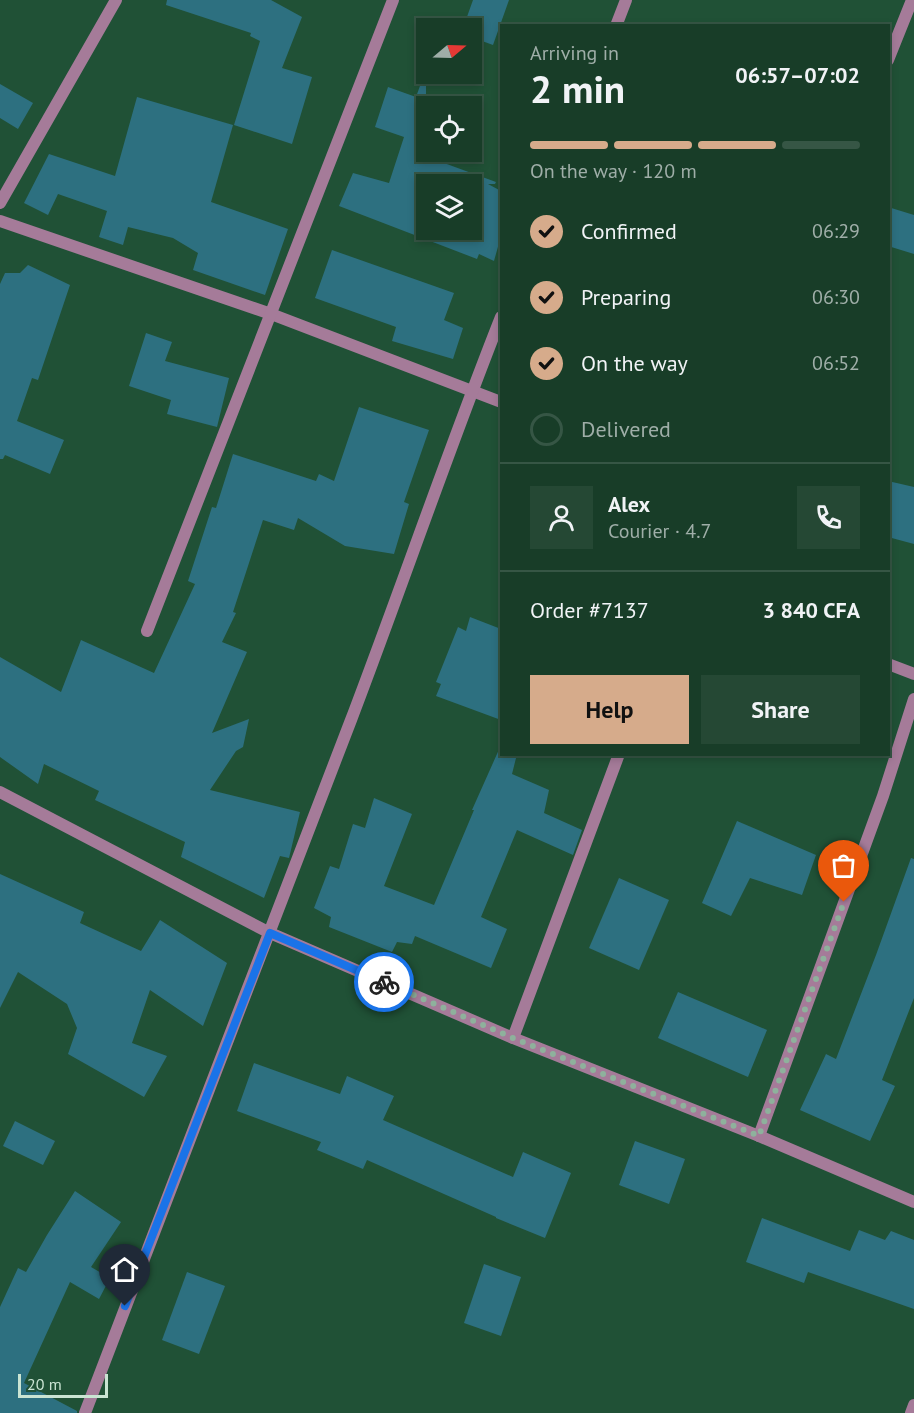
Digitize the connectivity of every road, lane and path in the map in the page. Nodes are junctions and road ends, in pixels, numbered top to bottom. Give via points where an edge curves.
1 (116, 0) edge
2 (393, 0) edge
3 (626, 0) edge
4 (912, 0) edge
5 (617, 24) edge
6 (890, 55) edge
7 (0, 203) edge
8 (0, 221) edge
9 (271, 314) junction
10 (500, 320) edge
11 (472, 391) junction
12 (500, 402) edge
13 (147, 631) dead end
14 (890, 665) edge
15 (914, 674) edge
16 (914, 699) edge
17 (618, 756) edge
18 (0, 792) edge
19 (270, 933) junction
20 (513, 1038) junction
21 (759, 1136) junction
22 (914, 1202) edge
23 (914, 1405) edge
24 (85, 1413) edge
25 (911, 1413) edge

1 - 7 street
2 - 9 street
3 - 5 street
4 - 6 street
8 - 9 street
9 - 11 street
9 - 13 street
10 - 11 street
11 - 12 street
11 - 19 street
14 - 15 street
16 - 21 street via 883,796
17 - 20 street
18 - 19 street
19 - 20 street
19 - 24 street
20 - 21 street
21 - 22 street
23 - 25 street

